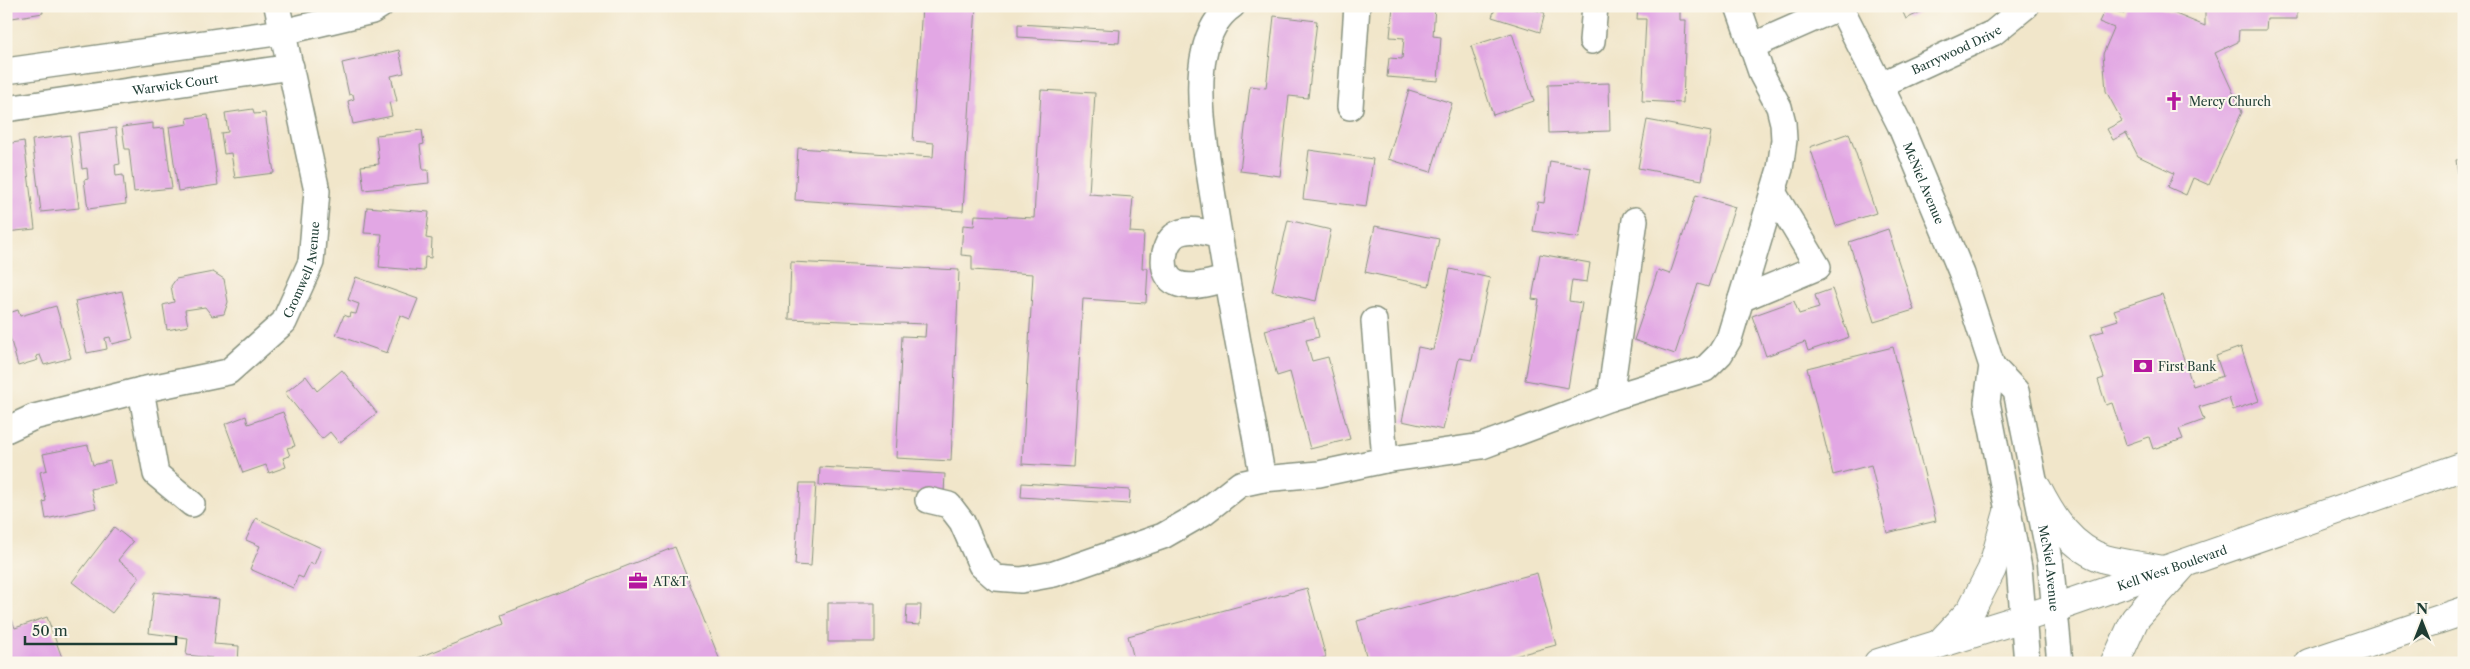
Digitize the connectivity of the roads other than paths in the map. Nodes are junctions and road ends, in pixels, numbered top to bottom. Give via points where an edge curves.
1 (277, 6) edge
2 (380, 6) edge
3 (1232, 6) edge
4 (1357, 6) edge
5 (1595, 6) edge
6 (1738, 6) edge
7 (1840, 6) edge
8 (2026, 6) edge
9 (283, 32) junction
10 (1592, 41) dead end
11 (1752, 46) junction
12 (55, 64) junction
13 (290, 66) junction
14 (6, 70) edge
15 (1880, 85) junction
16 (60, 102) junction
17 (1350, 107) dead end
18 (6, 109) edge
19 (1773, 192) junction
20 (1635, 220) dead end
21 (1219, 236) junction
22 (1226, 279) junction
23 (1741, 300) junction
24 (1374, 321) dead end
25 (1992, 366) junction
26 (141, 390) junction
27 (1610, 398) junction
28 (6, 430) edge
29 (1385, 460) junction
30 (2464, 466) edge
31 (1263, 479) junction
32 (2037, 488) junction
33 (928, 500) dead end
34 (192, 504) dead end
35 (2008, 512) junction
36 (2175, 566) junction
37 (2055, 608) junction
38 (2464, 611) edge
39 (2023, 618) junction
40 (1939, 644) junction
41 (1878, 663) edge
42 (2027, 663) edge
43 (2060, 663) edge
44 (2115, 663) edge
45 (2309, 663) edge

1 - 9 street, Cromwell Avenue
2 - 9 street via 372,11
3 - 21 street via 1214,24 1203,54 1203,132
4 - 17 street
5 - 10 street
6 - 11 street
7 - 11 street
7 - 15 street, McNiel Avenue
8 - 15 street, Barrywood Drive via 1993,33
9 - 12 street
9 - 13 street, Cromwell Avenue
11 - 19 street via 1762,75 1779,106 1783,123 1780,169
12 - 14 street
12 - 16 street
13 - 16 street, Warwick Court
13 - 26 street, Cromwell Avenue via 317,190 311,262 284,322 228,372
15 - 25 street, McNiel Avenue via 1962,274
16 - 18 street, Warwick Court
19 - 23 street
19 - 23 street via 1818,266
20 - 27 street
21 - 22 street
21 - 22 street via 1204,231 1174,236 1168,244 1164,268 1169,279 1178,284 1206,284
22 - 31 street
23 - 27 street via 1729,340 1705,369
24 - 29 street
25 - 32 street, McNiel Avenue via 2016,391
25 - 35 street, McNiel Avenue via 1987,402
26 - 28 street, Cromwell Avenue via 34,417
26 - 34 street via 156,474
27 - 29 street via 1482,446
29 - 31 street via 1319,474
30 - 36 main road, Kell West Boulevard
31 - 33 street via 1240,484 1203,513 1163,536 1054,574 1021,580 996,578 981,565 962,522 949,505
32 - 36 main road via 2052,518 2074,542 2104,559
32 - 37 street, McNiel Avenue
35 - 39 street, McNiel Avenue via 2019,568
35 - 40 main road via 1992,569 1971,610
36 - 37 main road, Kell West Boulevard
36 - 44 main road via 2135,620
37 - 39 main road, Kell West Boulevard
37 - 43 street, McNiel Avenue
38 - 45 main road
39 - 40 main road, Kell West Boulevard
39 - 42 street, McNiel Avenue
40 - 41 main road, Kell West Boulevard

